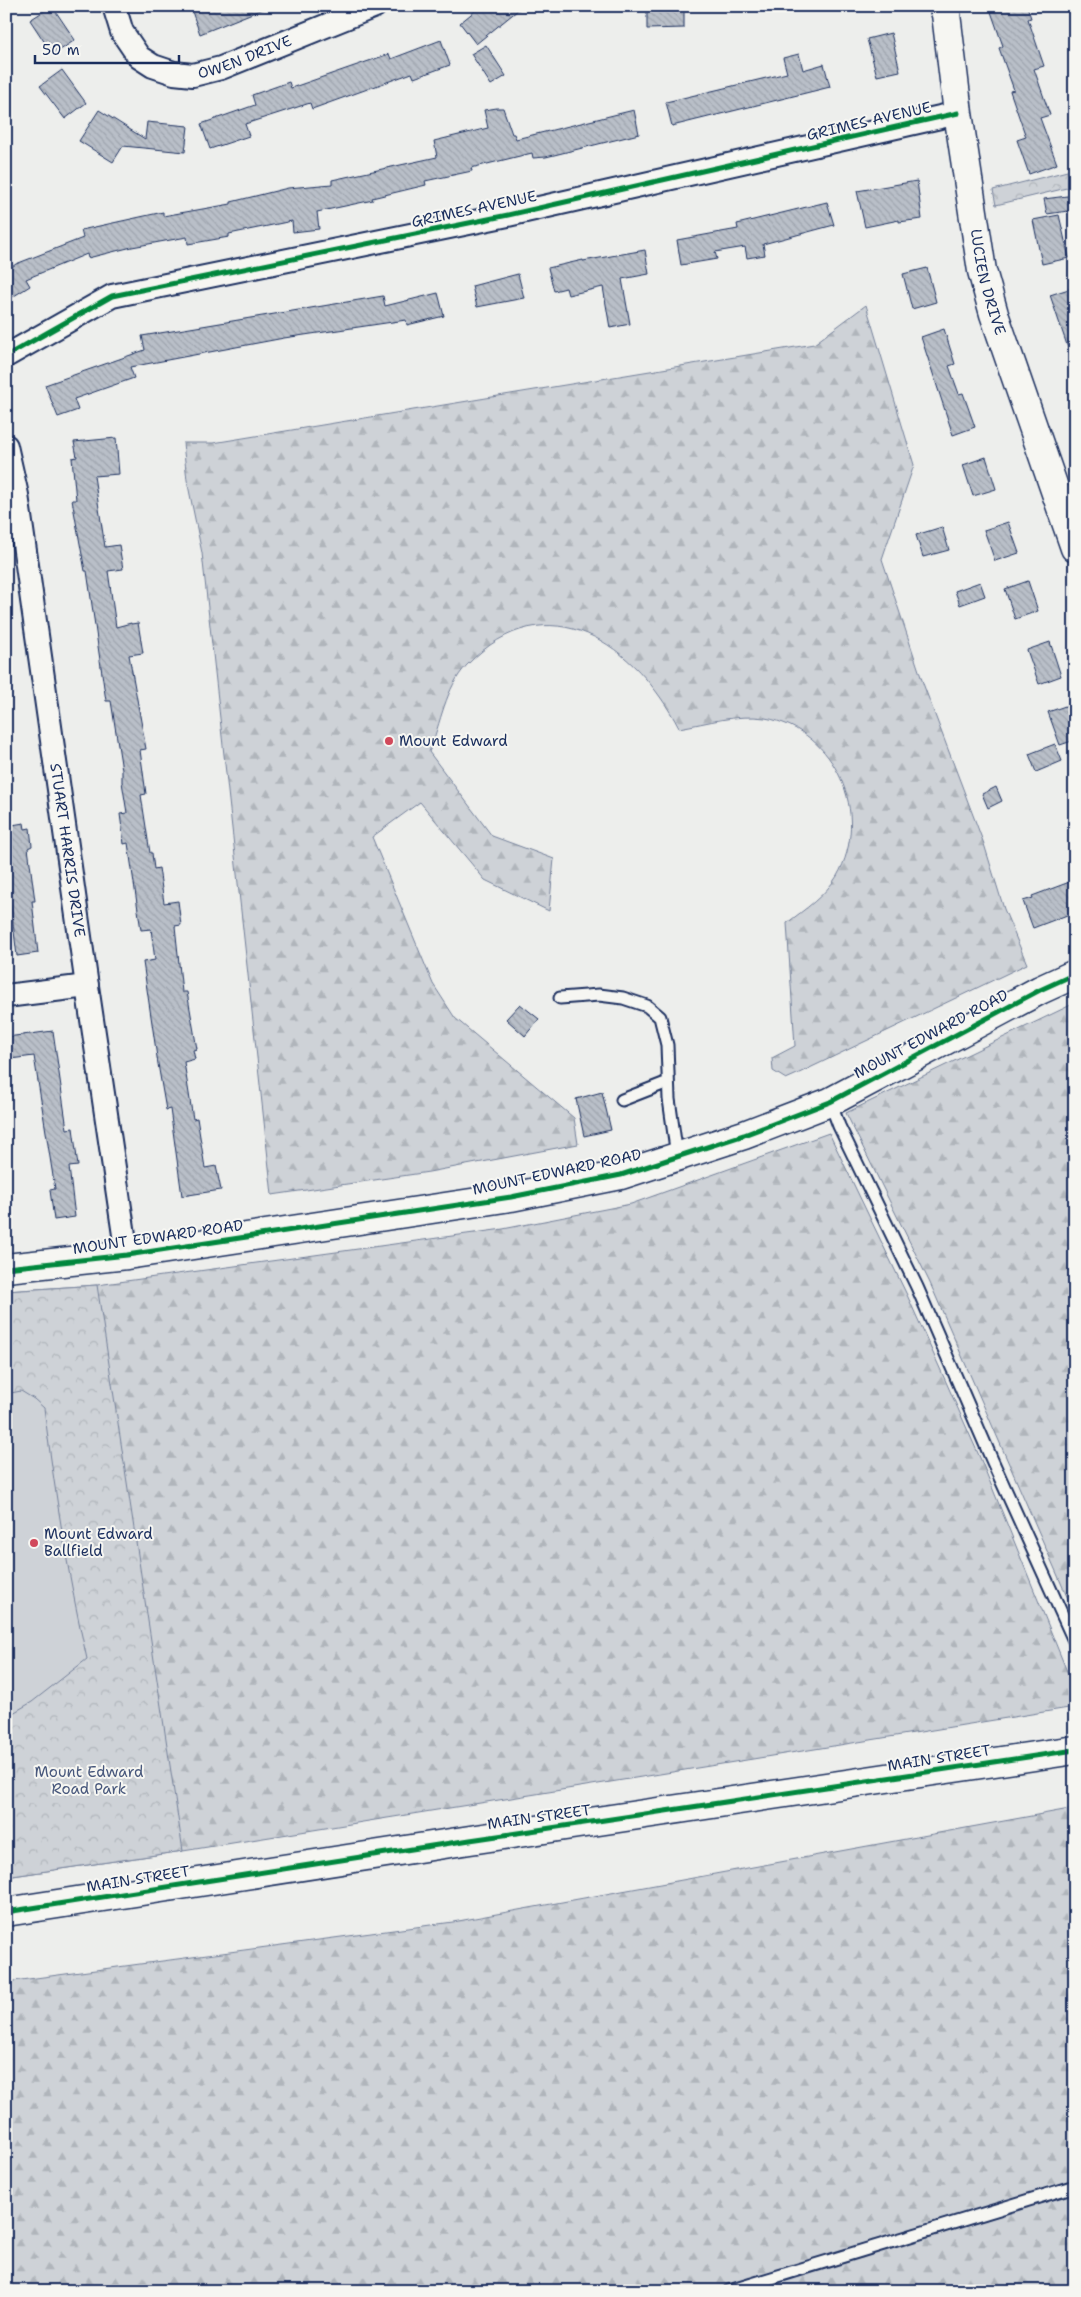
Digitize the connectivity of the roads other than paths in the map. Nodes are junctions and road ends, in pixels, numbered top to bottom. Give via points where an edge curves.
1 (114, 6) edge
2 (375, 6) edge
3 (943, 6) edge
4 (958, 113) junction
5 (6, 356) edge
6 (6, 446) edge
7 (1075, 548) edge
8 (15, 555) edge
9 (1075, 974) edge
10 (87, 986) junction
11 (6, 996) edge
12 (560, 998) dead end
13 (668, 1082) junction
14 (622, 1100) dead end
15 (830, 1102) junction
16 (677, 1158) junction
17 (127, 1255) junction
18 (6, 1268) edge
19 (1075, 1643) edge
20 (1075, 1750) edge
21 (6, 1912) edge
22 (1075, 2186) edge
23 (729, 2291) edge

1 - 2 street, OWEN DRIVE via 122,32 139,57 167,71 193,76 221,68
3 - 4 street, LUCIEN DRIVE
4 - 5 street, GRIMES AVENUE via 508,216 112,296
4 - 7 street, LUCIEN DRIVE via 982,271
6 - 8 street, STUART HARRIS DRIVE via 17,495
8 - 10 street, STUART HARRIS DRIVE
9 - 15 street, MOUNT EDWARD ROAD
10 - 11 street
10 - 17 street, STUART HARRIS DRIVE
12 - 13 lane via 599,995 647,1006 660,1018 667,1045
13 - 14 lane
13 - 16 lane
15 - 16 street, MOUNT EDWARD ROAD
15 - 19 lane via 917,1287
16 - 17 street, MOUNT EDWARD ROAD via 621,1175 511,1197
17 - 18 street, MOUNT EDWARD ROAD
20 - 21 street, MAIN STREET
22 - 23 lane

